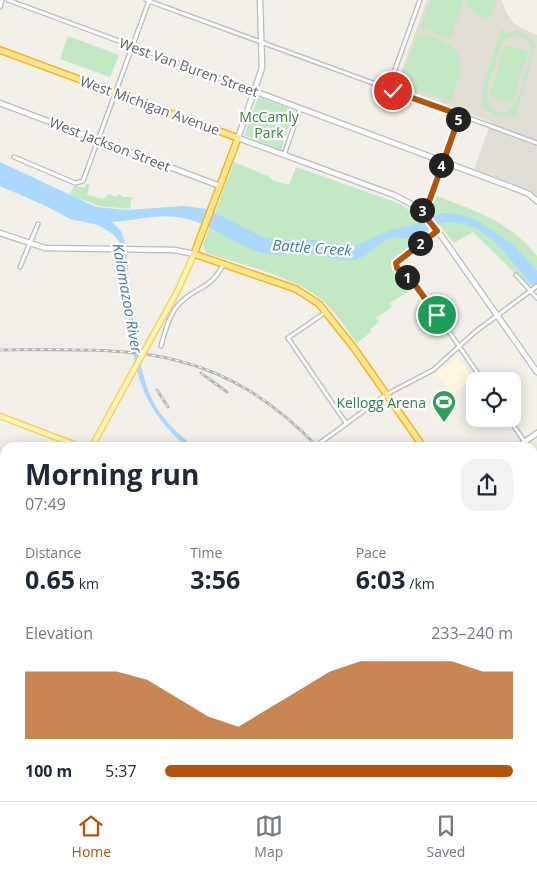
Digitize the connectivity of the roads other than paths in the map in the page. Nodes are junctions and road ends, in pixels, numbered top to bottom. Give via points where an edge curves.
1 (2, 0) edge
2 (8, 0) edge
3 (260, 0) edge
4 (420, 0) edge
5 (147, 1) edge
6 (0, 6) edge
7 (262, 43) junction
8 (133, 46) junction
9 (0, 50) edge
10 (388, 89) junction
11 (254, 91) junction
12 (116, 92) junction
13 (0, 103) edge
14 (300, 108) junction
15 (460, 115) junction
16 (238, 138) junction
17 (98, 140) junction
18 (537, 143) edge
19 (284, 155) junction
20 (14, 157) dead end
21 (443, 161) junction
22 (220, 186) junction
23 (537, 201) edge
24 (422, 212) junction
25 (38, 224) dead end
26 (436, 229) junction
27 (0, 233) edge
28 (30, 244) junction
29 (194, 254) junction
30 (223, 265) junction
31 (20, 267) dead end
32 (516, 275) dead end
33 (537, 286) edge
34 (531, 290) junction
35 (537, 298) edge
36 (326, 312) junction
37 (497, 316) junction
38 (161, 346) dead end
39 (458, 346) junction
40 (477, 372) edge
41 (537, 372) edge
42 (387, 394) junction
43 (0, 416) edge
44 (346, 423) junction
45 (514, 427) edge
46 (537, 433) edge
47 (68, 442) edge
48 (94, 442) edge
49 (321, 442) edge
50 (420, 442) edge
51 (524, 442) joint

1 - 6 street
2 - 8 street, West Van Buren Street
3 - 7 street
4 - 10 street
5 - 7 street
5 - 8 street
7 - 10 street
7 - 11 street via 262,68
8 - 11 street, West Van Buren Street
8 - 12 street
9 - 12 highway, West Michigan Avenue
10 - 15 street
11 - 14 street, West Van Buren Street
11 - 16 street
12 - 16 highway, West Michigan Avenue
12 - 17 street
13 - 17 street, West Jackson Street
14 - 19 street
14 - 21 street, West Van Buren Street
15 - 18 street
15 - 21 street
16 - 19 street, West Michigan Avenue
16 - 22 highway
17 - 20 street via 83,181 75,183
17 - 22 street, West Jackson Street
19 - 24 street, West Michigan Avenue via 394,195
21 - 23 street, West Van Buren Street via 529,194
21 - 24 street
22 - 29 highway
24 - 26 street, West Michigan Avenue
25 - 28 street
26 - 37 street, West Michigan Avenue
26 - 39 street via 396,263
27 - 28 street
28 - 29 street via 45,248 127,248
28 - 31 street
29 - 30 highway
29 - 48 main road, bridge via 178,290
30 - 36 highway via 296,289
30 - 38 street via 212,281 178,305
32 - 34 street
33 - 34 street
34 - 35 street
34 - 37 street
36 - 42 highway
36 - 44 street via 289,339
37 - 39 street
37 - 41 street, West Michigan Avenue
39 - 40 street
39 - 42 street via 429,372
42 - 44 street
42 - 50 highway
43 - 47 main road
44 - 49 street
45 - 51 street
46 - 51 street

